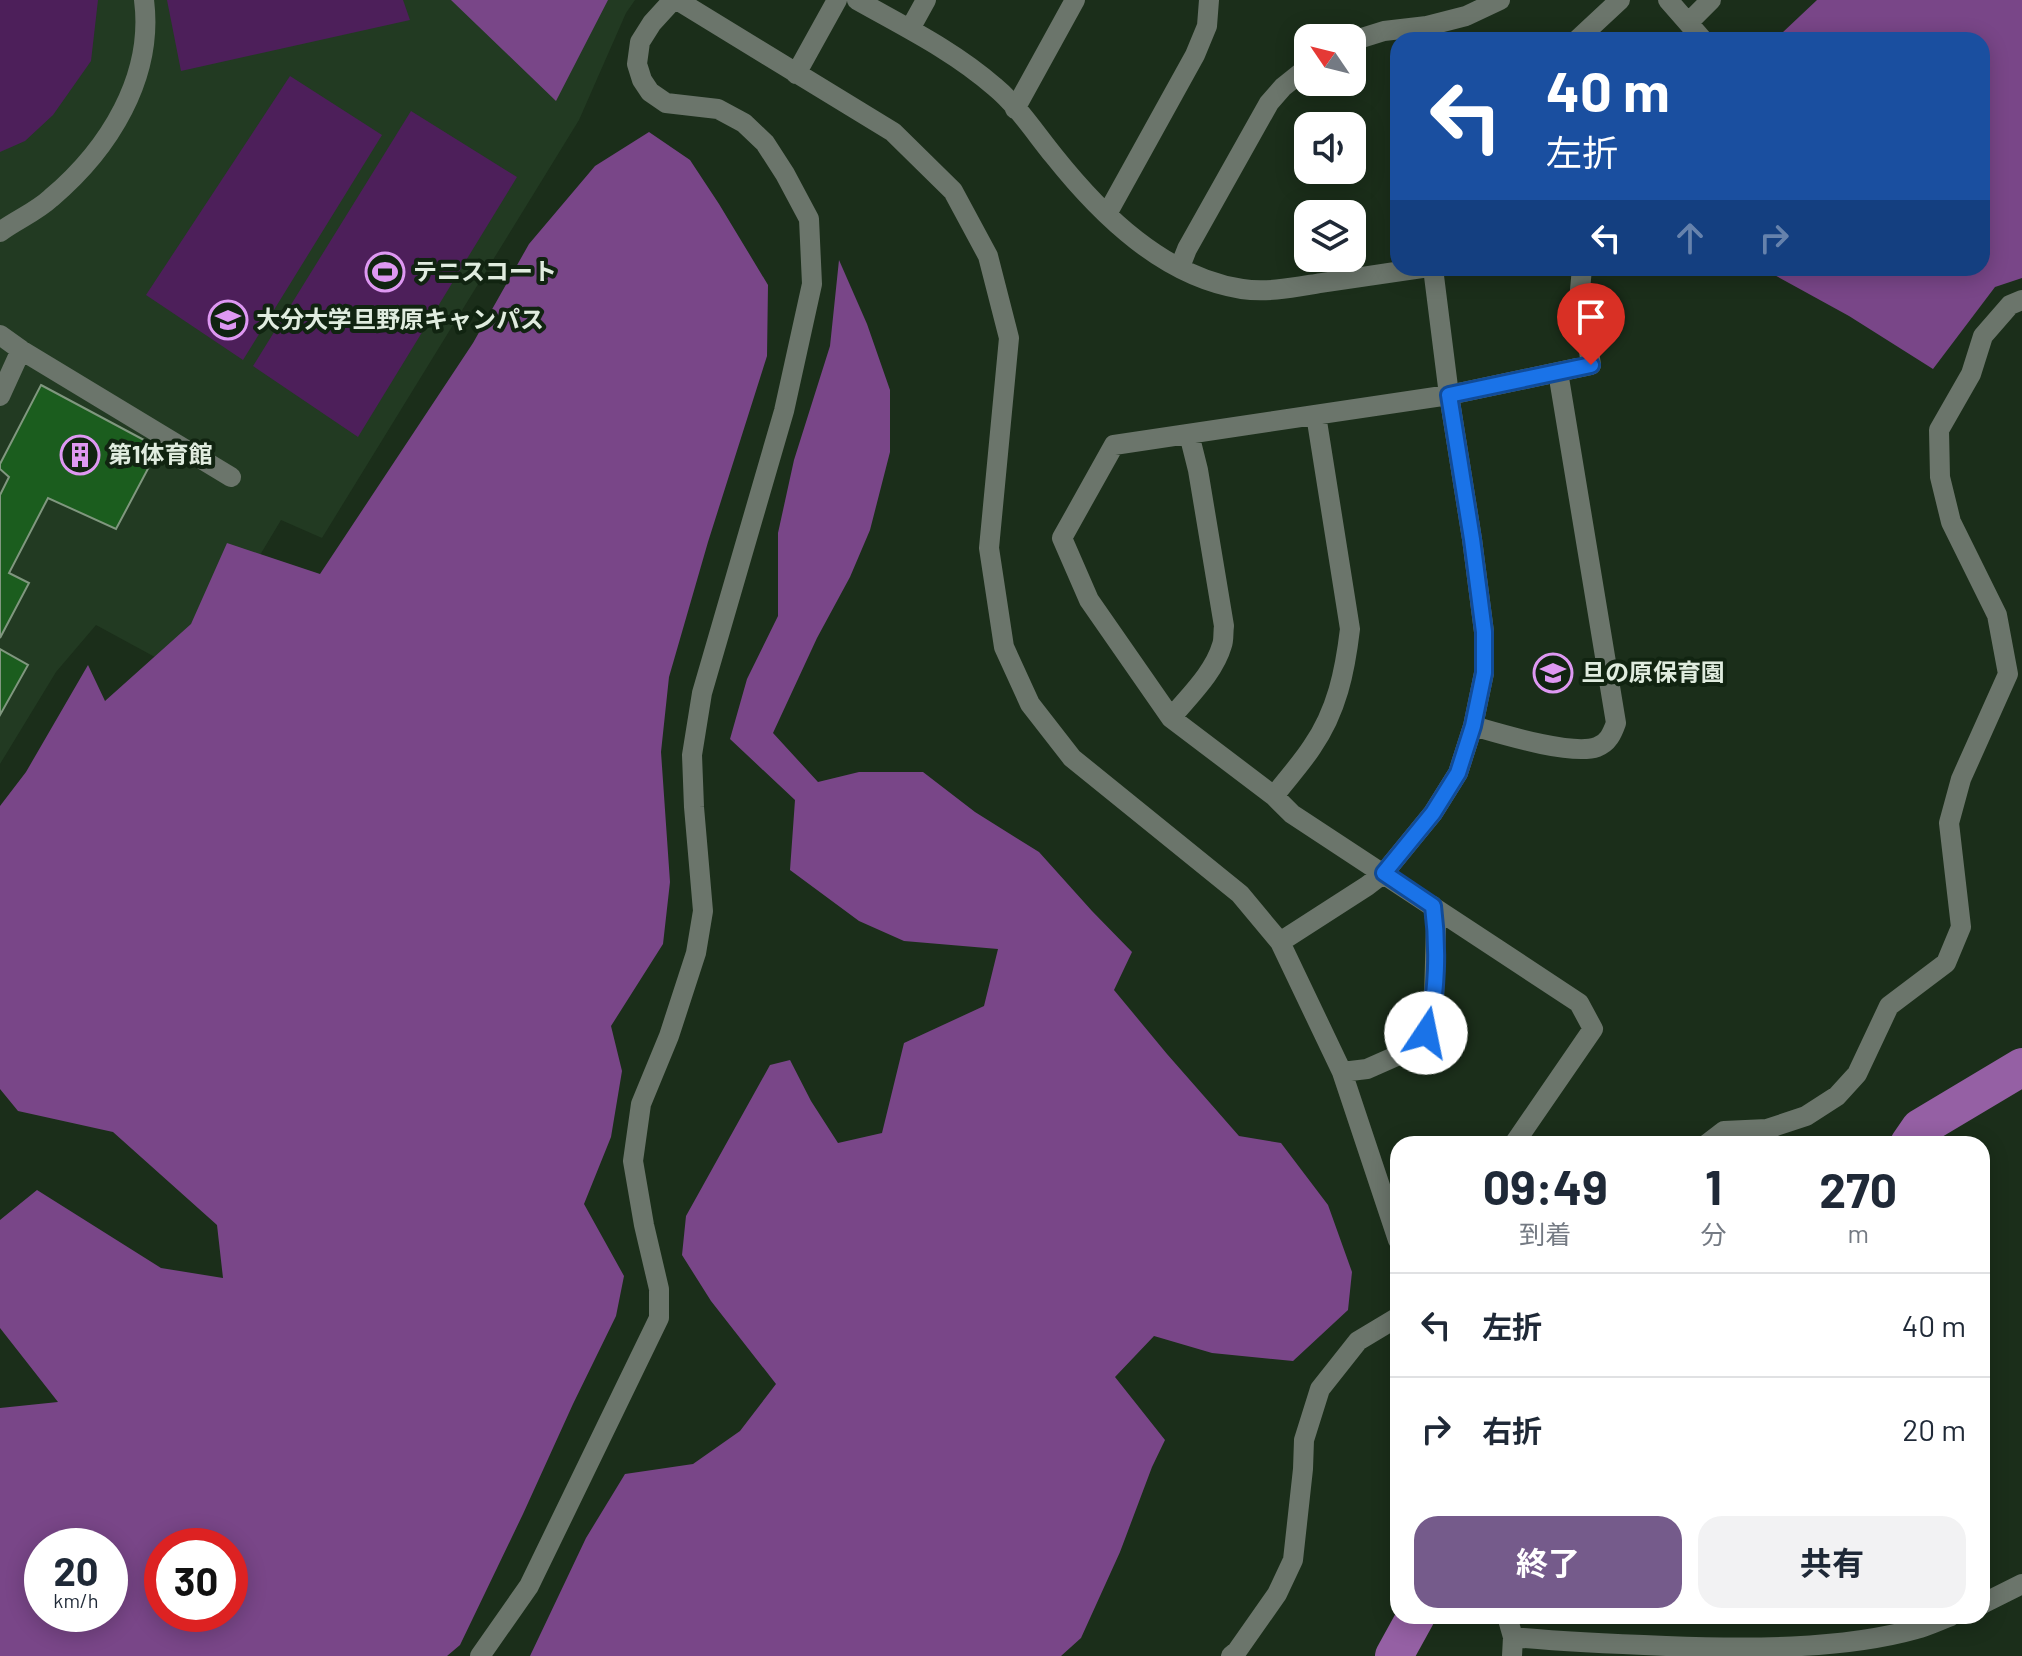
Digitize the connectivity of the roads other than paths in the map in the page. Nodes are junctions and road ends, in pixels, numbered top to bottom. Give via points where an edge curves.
1 (144, 0) edge
2 (675, 0) edge
3 (837, 0) edge
4 (857, 0) edge
5 (926, 0) edge
6 (1075, 0) edge
7 (1209, 0) edge
8 (1500, 0) edge
9 (1620, 0) edge
10 (1668, 0) edge
11 (1711, 0) edge
12 (1688, 23) junction
13 (910, 29) junction
14 (1586, 32) edge
15 (1696, 32) edge
16 (1366, 37) edge
17 (796, 74) junction
18 (1294, 78) edge
19 (1015, 109) junction
20 (1107, 214) junction
21 (0, 232) edge
22 (1180, 267) junction
23 (1390, 273) edge
24 (1434, 276) edge
25 (1581, 276) edge
26 (2022, 300) edge
27 (0, 335) edge
28 (21, 350) junction
29 (1558, 372) junction
30 (1449, 395) junction
31 (0, 396) edge
32 (1316, 415) junction
33 (1189, 434) junction
34 (231, 477) dead end
35 (1171, 718) junction
36 (1473, 726) junction
37 (1274, 796) junction
38 (1384, 873) junction
39 (1433, 906) junction
40 (1280, 942) junction
41 (1342, 1072) junction
42 (1519, 1136) edge
43 (1717, 1136) edge
44 (1390, 1216) edge
45 (1390, 1322) edge
46 (2022, 1584) edge
47 (1990, 1600) edge
48 (1508, 1624) edge
49 (1930, 1624) edge
50 (1512, 1647) edge
51 (1718, 1652) edge
52 (480, 1656) edge
53 (1231, 1656) edge

1 - 21 street via 146,41 117,123 81,170 49,200
2 - 17 street
2 - 52 street via 640,42 637,64 642,80 666,103 718,109 765,143 809,219 812,284 784,411 702,693 692,755 703,911 696,953 641,1104 633,1161 659,1289 659,1318 529,1586
3 - 17 street
4 - 13 street
5 - 13 street
6 - 19 street
7 - 20 street via 1207,26 1195,55
8 - 16 street via 1466,16
9 - 14 street
10 - 12 street
11 - 12 street
12 - 15 street
13 - 19 street via 969,66
17 - 40 street via 893,132 953,191 988,256 1009,338 989,548 1004,647 1030,704 1072,758 1240,894
18 - 22 street via 1269,103
19 - 20 street
20 - 22 street via 1148,249
22 - 23 street via 1209,282 1244,290
24 - 30 street
25 - 29 street via 1591,365
26 - 43 street via 2010,305 1983,336 1971,374 1939,430 1940,477 1951,522 1997,615 2008,674 1961,779 1949,823 1961,927 1946,963 1889,1006 1857,1074 1837,1096 1806,1116 1767,1129 1724,1131
27 - 28 street
28 - 31 street
28 - 34 street
29 - 30 street
29 - 36 street via 1616,723 1611,737 1598,747 1581,749
30 - 32 street
30 - 36 street via 1484,632 1484,673
32 - 33 street
32 - 37 street via 1350,629 1340,692 1326,724
33 - 35 street via 1224,626 1222,646 1211,666
33 - 35 street via 1114,445 1062,538 1089,600
35 - 37 street
36 - 38 street via 1458,773
37 - 38 street via 1292,814
38 - 39 street
38 - 40 street
39 - 41 street via 1434,999 1426,1033 1410,1050 1367,1069
39 - 42 street via 1579,1003 1593,1029
40 - 41 street
41 - 44 street
45 - 53 street via 1358,1341 1320,1389 1304,1440 1293,1560 1277,1594
46 - 47 street
48 - 50 street
49 - 51 street via 1861,1640
50 - 51 street via 1566,1643

